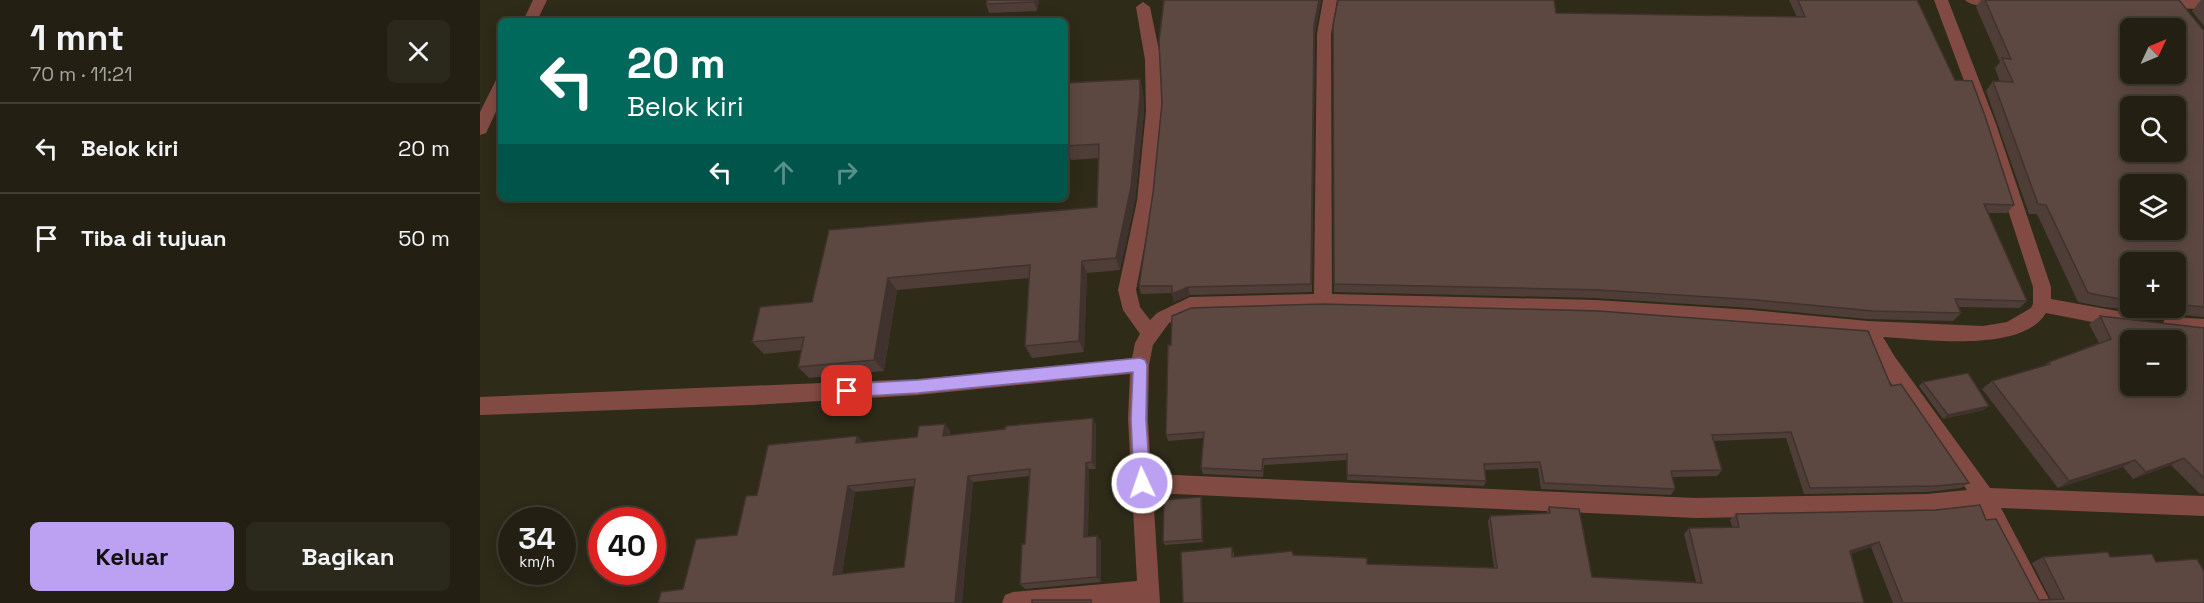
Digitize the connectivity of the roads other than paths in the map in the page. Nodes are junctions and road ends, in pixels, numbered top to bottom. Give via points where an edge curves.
1 (540, 0) edge
2 (1330, 0) edge
3 (1941, 0) edge
4 (1972, 0) edge
5 (2020, 1) edge
6 (2204, 4) edge
7 (2149, 5) edge
8 (2176, 5) junction
9 (1143, 7) dead end
10 (531, 18) edge
11 (2190, 22) edge
12 (498, 90) edge
13 (480, 129) edge
14 (1323, 301) junction
15 (2042, 305) junction
16 (2204, 327) edge
17 (1868, 328) junction
18 (1150, 334) junction
19 (1140, 365) junction
20 (480, 406) edge
21 (1142, 483) junction
22 (1985, 498) junction
23 (2204, 506) edge
24 (1149, 597) edge
25 (1013, 603) edge
26 (2040, 603) edge

1 - 10 street
2 - 14 street via 1324,34
3 - 15 street via 2026,234 2042,287
4 - 5 street
6 - 8 street
7 - 8 street
8 - 11 street
9 - 18 street via 1153,60 1154,112 1145,201 1127,290 1132,310
12 - 13 street
14 - 17 street via 1596,308
14 - 18 street via 1190,305 1164,318
15 - 16 street via 2104,317
15 - 17 street via 2037,313 2011,329 1983,334
17 - 22 street via 1888,363
18 - 19 street
19 - 20 street via 906,387
19 - 21 street
21 - 22 street via 1696,508 1927,504
21 - 24 street
22 - 23 street
22 - 26 street
24 - 25 street

